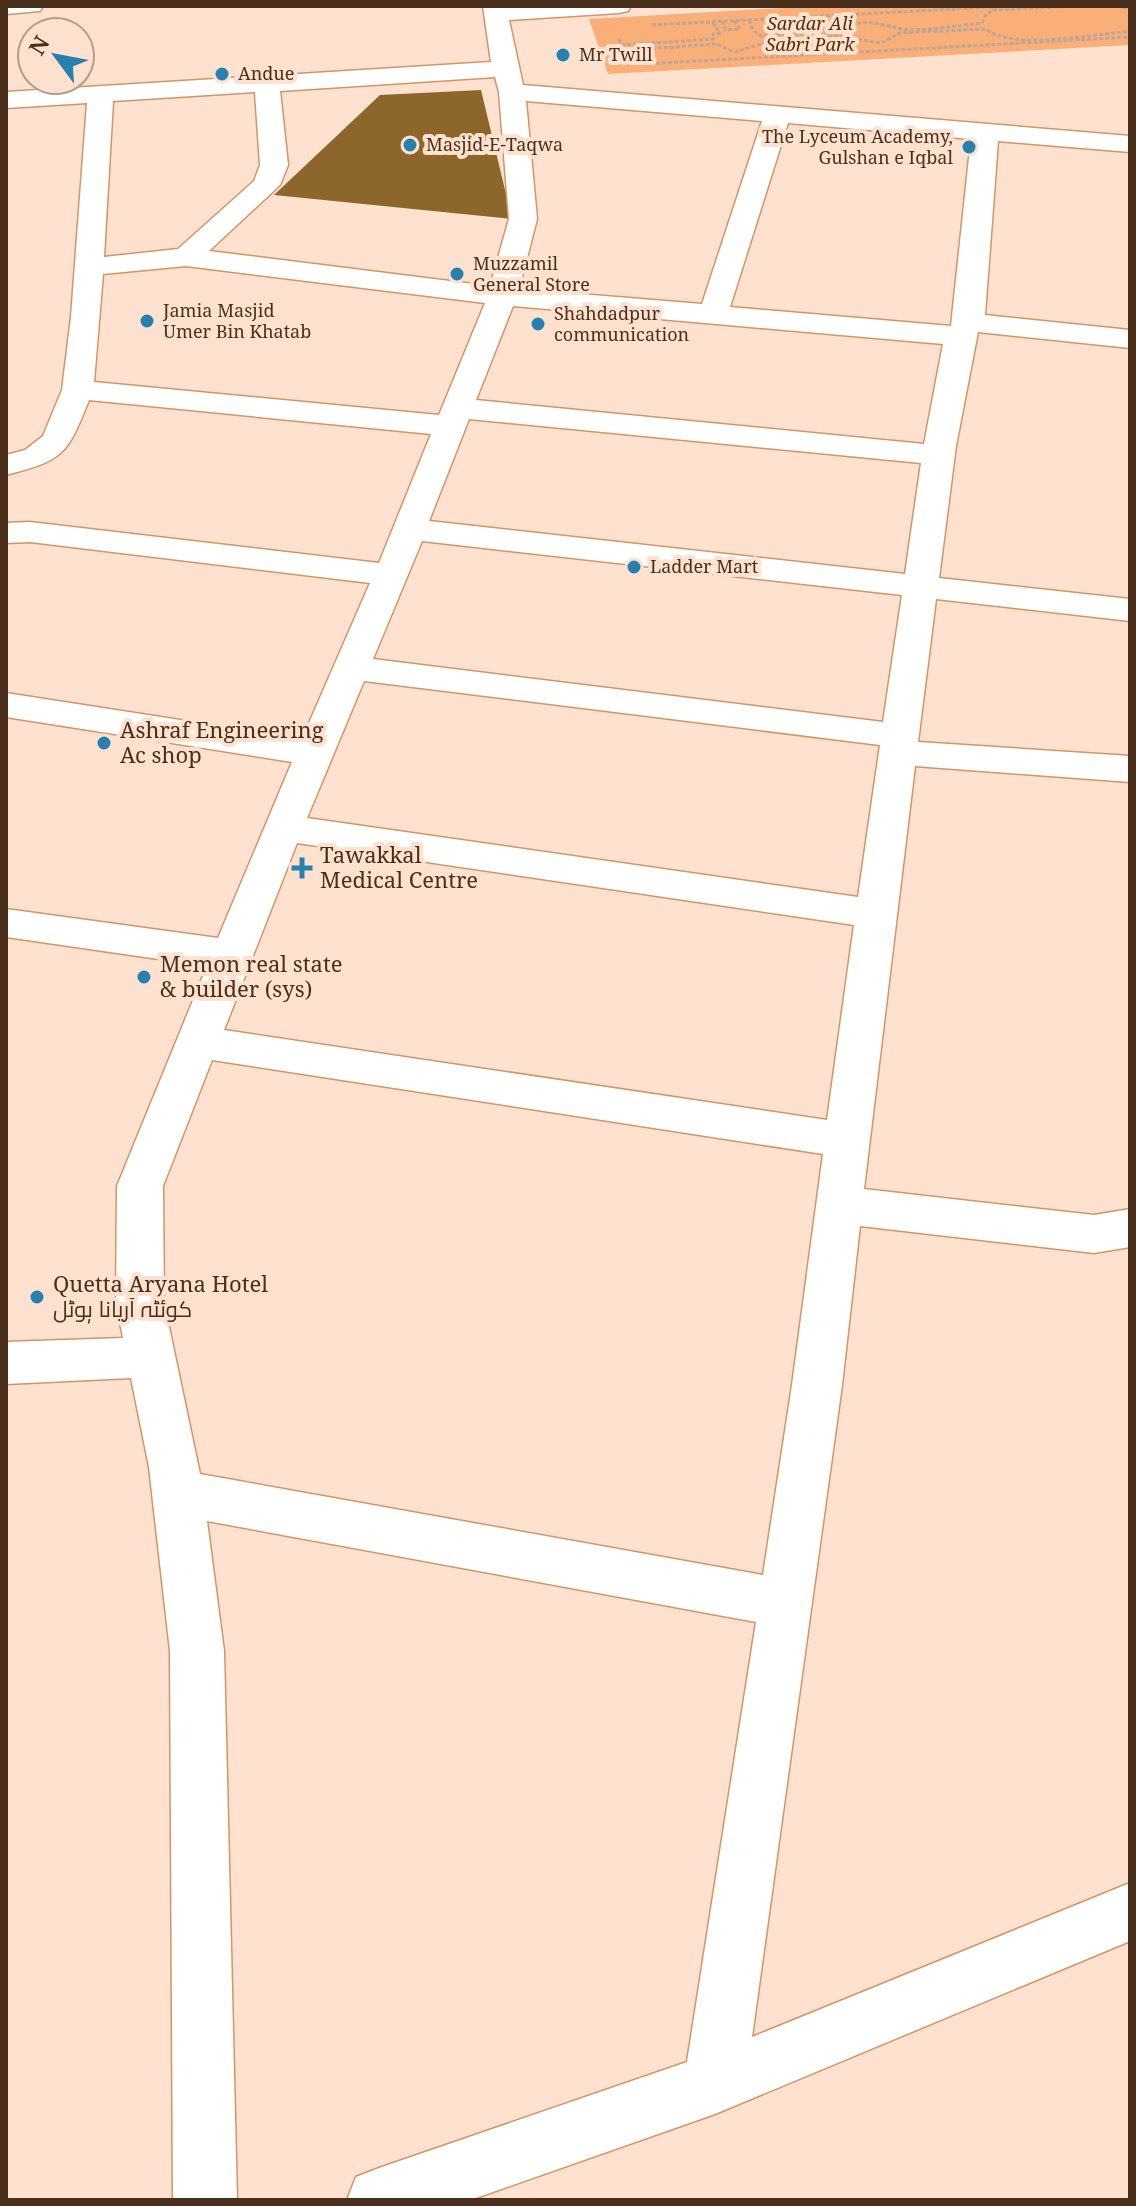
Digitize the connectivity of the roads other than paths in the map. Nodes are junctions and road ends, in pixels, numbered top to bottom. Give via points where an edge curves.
1 (31, 6) edge
2 (619, 6) edge
3 (6, 7) edge
4 (496, 10) edge
5 (508, 81) junction
6 (267, 84) junction
7 (100, 95) junction
8 (6, 100) edge
9 (777, 115) junction
10 (985, 132) junction
11 (1130, 144) edge
12 (186, 257) junction
13 (89, 267) junction
14 (502, 296) junction
15 (713, 315) junction
16 (965, 329) junction
17 (1130, 339) edge
18 (78, 390) junction
19 (453, 417) junction
20 (939, 455) junction
21 (6, 465) edge
22 (409, 529) junction
23 (6, 533) edge
24 (391, 575) junction
25 (922, 588) junction
26 (1130, 610) edge
27 (351, 668) junction
28 (6, 705) edge
29 (901, 745) junction
30 (315, 753) junction
31 (1130, 769) edge
32 (283, 828) junction
33 (876, 914) junction
34 (6, 923) edge
35 (231, 955) junction
36 (196, 1042) junction
37 (847, 1140) junction
38 (839, 1205) junction
39 (1130, 1228) edge
40 (151, 1357) junction
41 (6, 1363) edge
42 (178, 1493) junction
43 (785, 1603) junction
44 (1130, 1912) edge
45 (715, 2083) junction
46 (205, 2200) edge
47 (379, 2200) edge

1 - 3 street
2 - 4 street
4 - 5 street
5 - 6 street
5 - 9 street
5 - 14 street via 523,219
6 - 7 street
6 - 12 street via 274,165 266,185
7 - 8 street
7 - 13 street
9 - 10 street
9 - 15 street
10 - 11 street
10 - 16 street
12 - 13 street
12 - 14 street
13 - 18 street
14 - 15 street
14 - 19 street
15 - 16 street
16 - 17 street
16 - 20 street
18 - 19 street
18 - 21 street via 57,441 36,457
19 - 20 street
19 - 22 street
20 - 25 street
22 - 24 street
22 - 25 street
23 - 24 street
24 - 27 street
25 - 26 street
25 - 29 street
27 - 29 street
27 - 30 street
28 - 30 street
29 - 31 street
29 - 33 street
30 - 32 street
32 - 33 street
32 - 35 street
33 - 37 street
34 - 35 street
35 - 36 street
36 - 37 street
36 - 40 street via 140,1186 140,1303
37 - 38 street
38 - 39 street via 1094,1234
38 - 43 street
40 - 41 street
40 - 42 street
42 - 43 street
42 - 46 street via 197,1651
43 - 45 street
44 - 45 street
45 - 47 street

